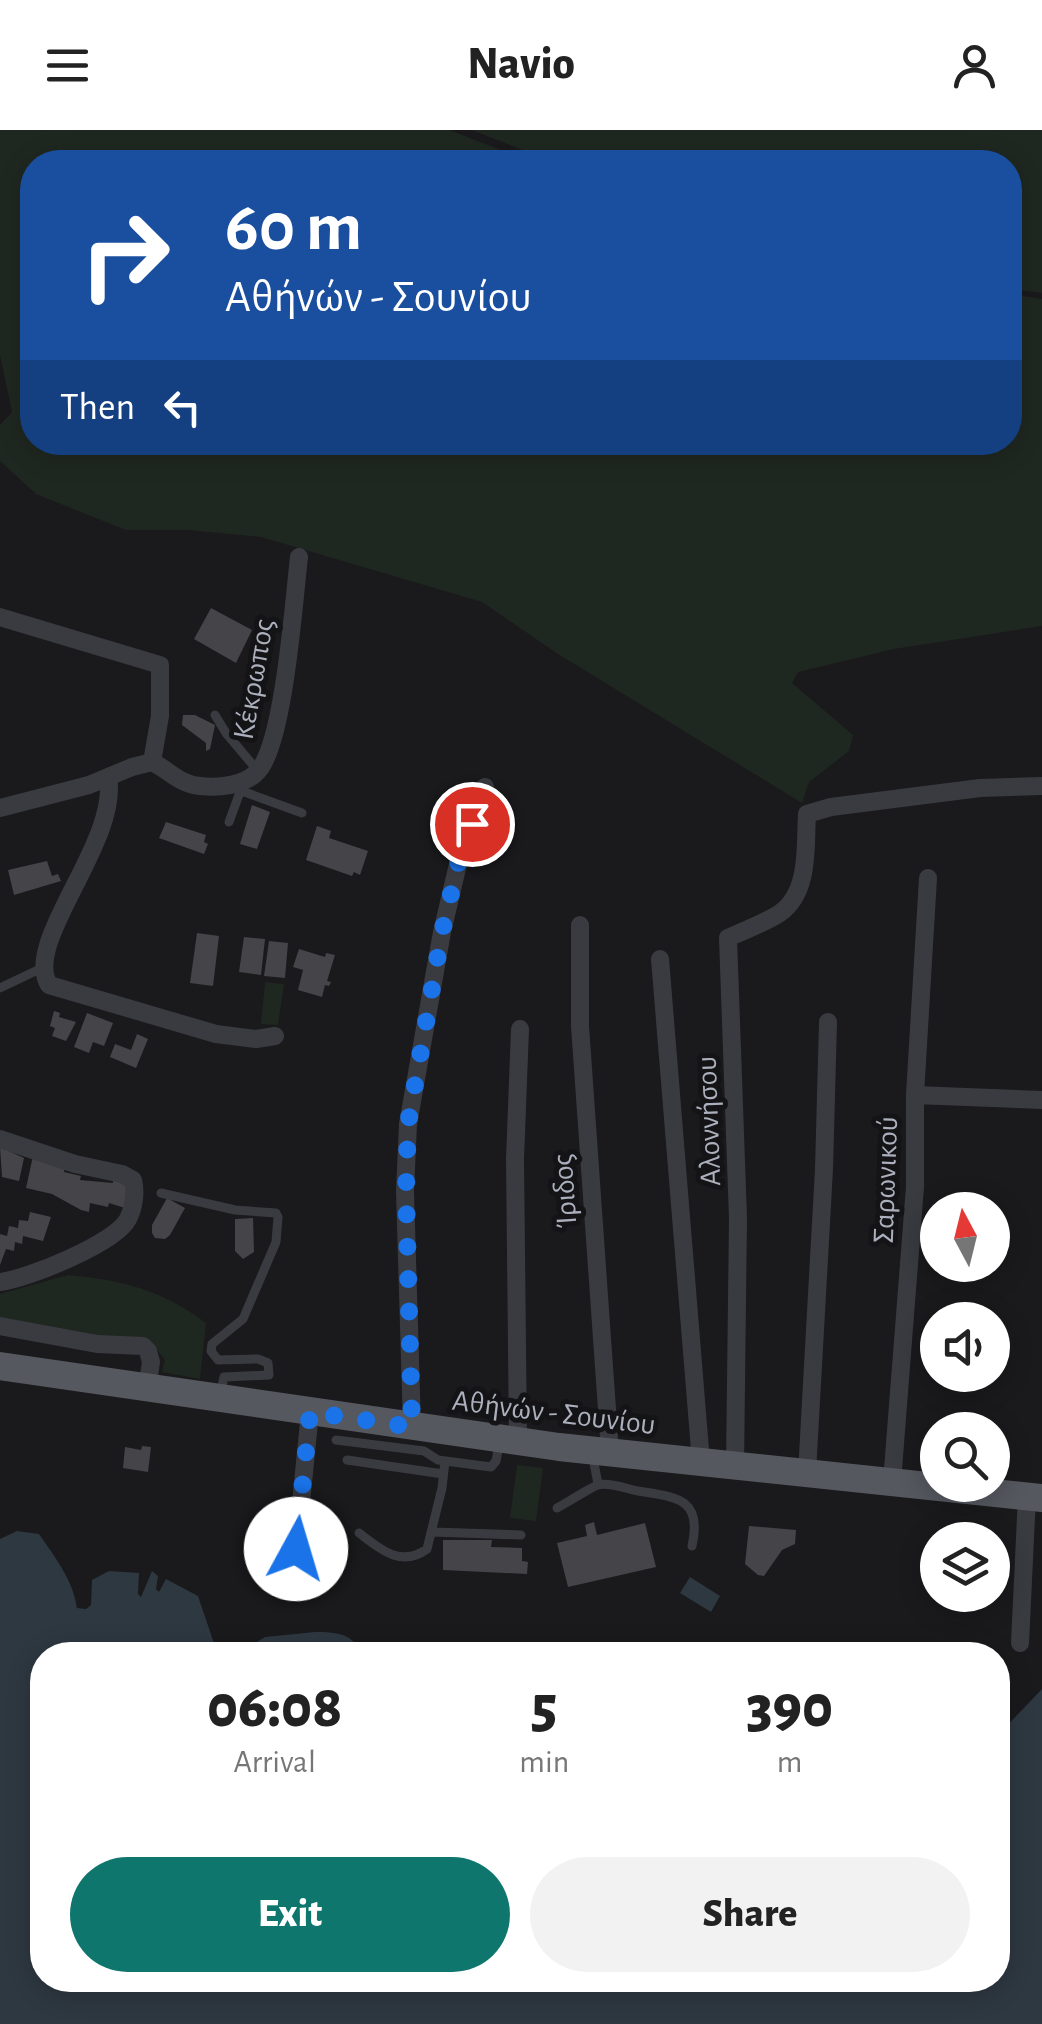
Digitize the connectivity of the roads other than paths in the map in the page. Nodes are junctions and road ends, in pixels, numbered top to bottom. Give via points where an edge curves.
1 (299, 557) dead end
2 (0, 616) edge
3 (215, 715) dead end
4 (152, 762) junction
5 (258, 771) junction
6 (108, 778) junction
7 (1042, 786) edge
8 (484, 787) dead end
9 (234, 789) junction
10 (0, 808) edge
11 (302, 813) dead end
12 (229, 822) dead end
13 (928, 878) dead end
14 (580, 925) dead end
15 (660, 959) dead end
16 (42, 968) junction
17 (0, 988) edge
18 (828, 1022) dead end
19 (520, 1029) dead end
20 (275, 1036) dead end
21 (915, 1094) junction
22 (1042, 1100) edge
23 (0, 1139) edge
24 (161, 1192) dead end
25 (0, 1282) edge
26 (0, 1326) edge
27 (0, 1366) edge
28 (146, 1389) junction
29 (219, 1400) junction
30 (310, 1412) junction
31 (412, 1427) junction
32 (336, 1440) dead end
33 (509, 1440) junction
34 (601, 1451) junction
35 (346, 1460) dead end
36 (444, 1461) junction
37 (701, 1462) junction
38 (735, 1466) junction
39 (807, 1473) junction
40 (444, 1474) junction
41 (892, 1482) junction
42 (598, 1484) junction
43 (1034, 1497) edge
44 (557, 1508) dead end
45 (358, 1532) dead end
46 (433, 1532) junction
47 (521, 1535) dead end
48 (692, 1546) dead end
49 (293, 1583) dead end
50 (1020, 1643) dead end

1 - 5 street, Κέκρωπος via 286,673 270,752
2 - 4 street via 160,665
3 - 5 lane
4 - 6 street
4 - 9 street via 171,778
5 - 9 street, Κέκρωπος
6 - 10 street
6 - 16 street via 103,826 54,926
7 - 38 street, Αλοννήσου via 980,788 807,814 794,896 781,912 728,938 738,1218
8 - 31 street via 442,932 408,1124
9 - 11 lane
9 - 12 lane
13 - 21 street, Σαρωνικού
14 - 34 street, Ίριδος
15 - 37 street, Αλοννήσου
16 - 17 lane
16 - 20 street via 48,986 59,990 216,1034
18 - 39 street
19 - 33 street
21 - 22 street
21 - 41 street, Σαρωνικού via 915,1188
23 - 25 street via 122,1174 136,1191 118,1231 52,1267
24 - 29 lane via 278,1217 276,1242 244,1318 211,1351 218,1360 268,1363 269,1375 224,1377
26 - 28 street via 143,1346 151,1362
27 - 28 main road, Αθήνών - Σουνίου
28 - 29 main road, Αθήνών - Σουνίου
29 - 30 main road, Αθήνών - Σουνίου
30 - 31 main road, Αθήνών - Σουνίου
30 - 49 street
31 - 33 main road, Αθήνών - Σουνίου
32 - 36 lane via 424,1451
33 - 34 main road, Αθήνών - Σουνίου
33 - 36 lane via 491,1466
34 - 37 main road, Αθήνών - Σουνίου
34 - 42 lane
35 - 40 lane
36 - 40 lane
37 - 38 main road, Αθήνών - Σουνίου
38 - 39 main road, Αθήνών - Σουνίου
39 - 41 main road, Αθήνών - Σουνίου
40 - 46 lane
41 - 43 main road, Αθήνών - Σουνίου
42 - 44 lane
42 - 48 lane via 682,1499 694,1520
43 - 50 street
45 - 46 lane via 380,1550 407,1559 427,1550
46 - 47 lane

